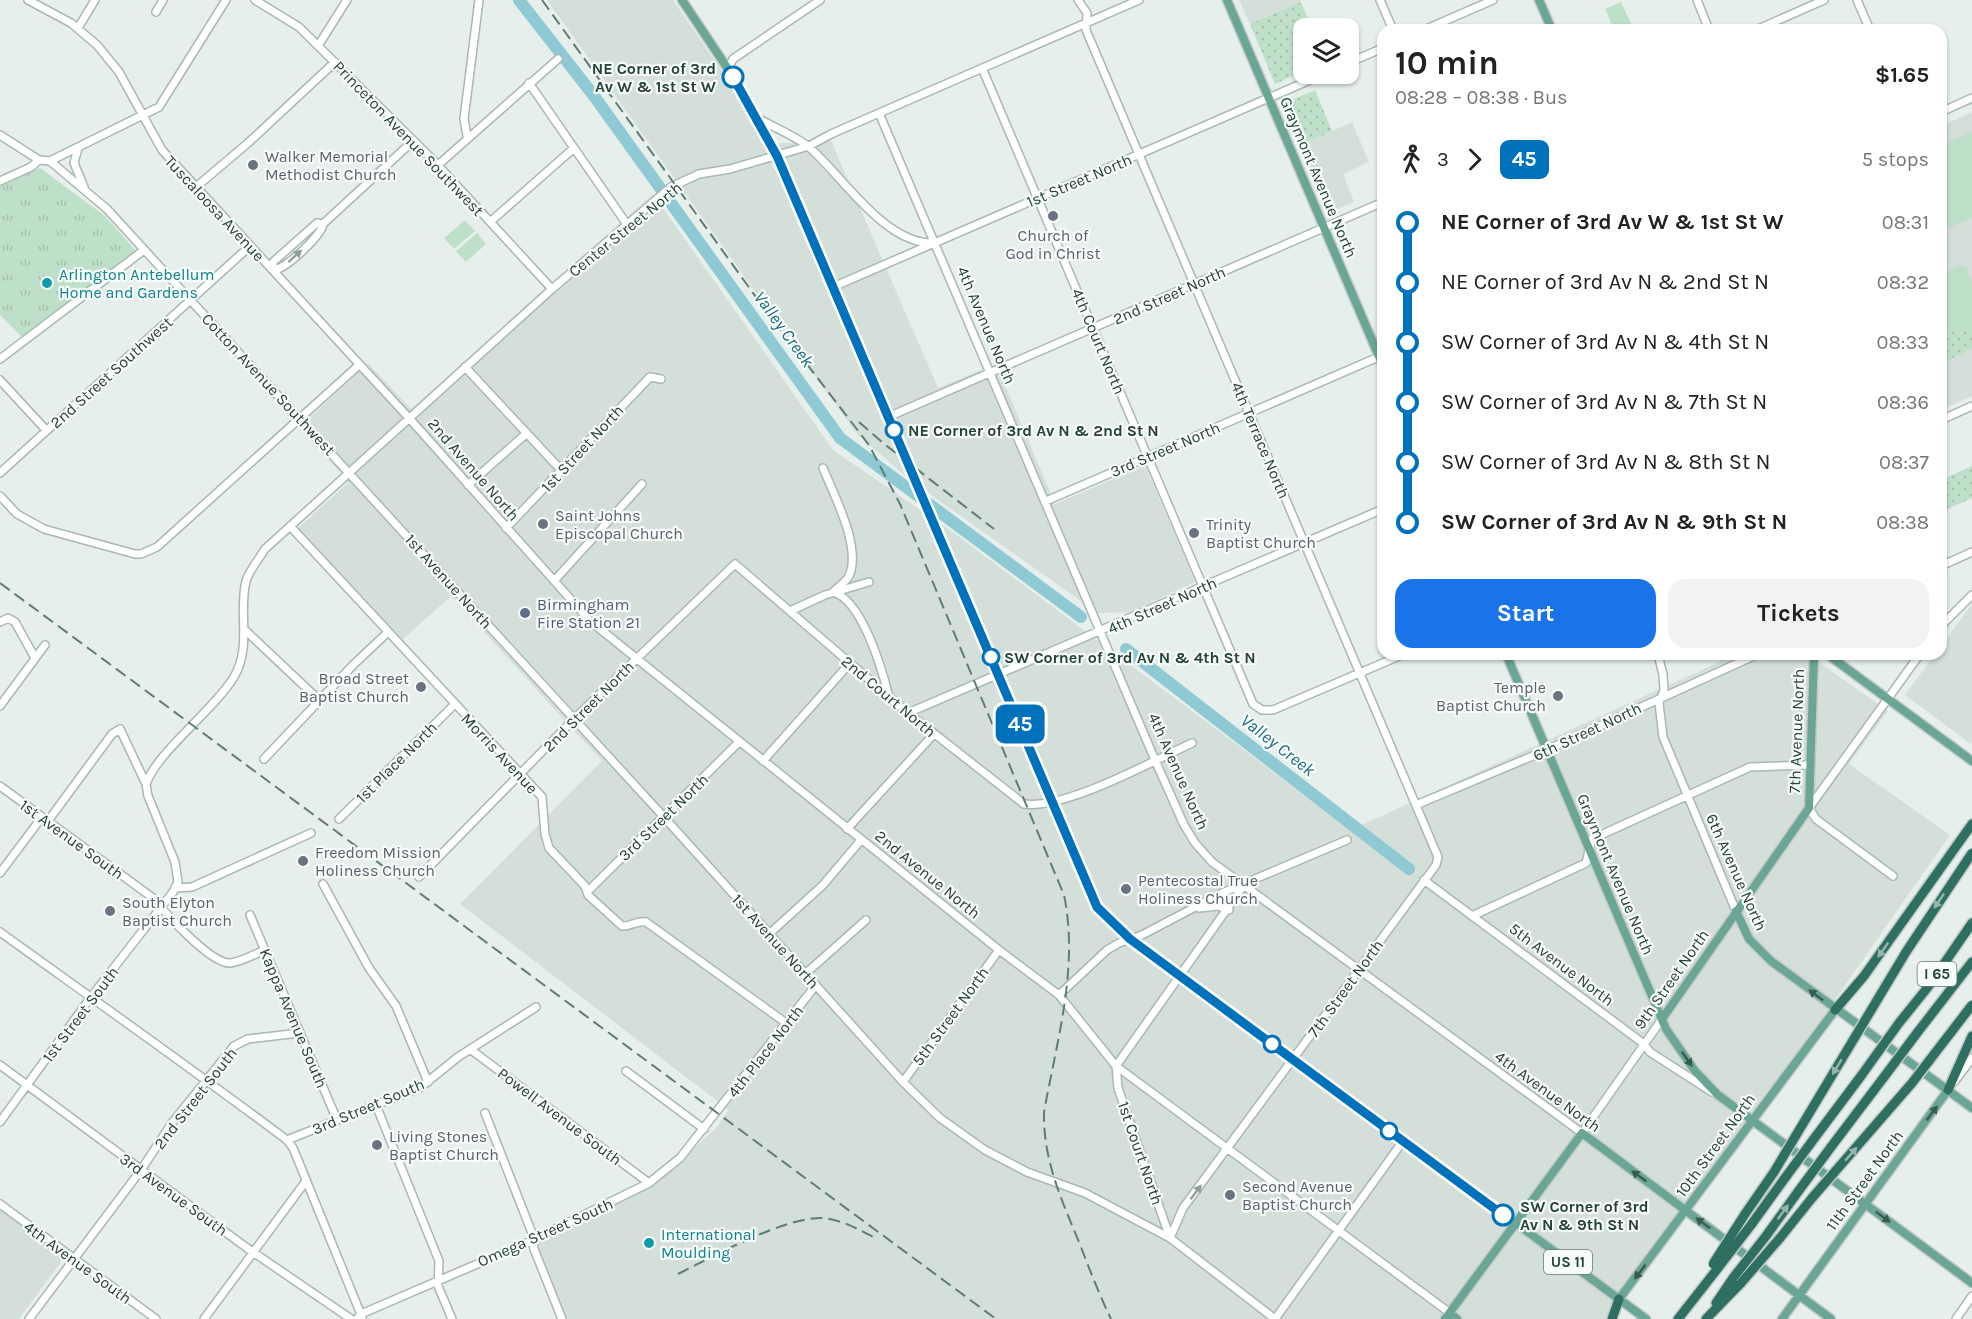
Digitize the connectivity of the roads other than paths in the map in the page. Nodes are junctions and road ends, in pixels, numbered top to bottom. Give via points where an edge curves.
1 (28, 0) edge
2 (95, 0) edge
3 (163, 0) edge
4 (226, 0) edge
5 (255, 0) edge
6 (347, 0) edge
7 (479, 0) edge
8 (682, 0) edge
9 (820, 0) edge
10 (1078, 0) edge
11 (1139, 0) edge
12 (1227, 0) edge
13 (1380, 0) edge
14 (1493, 0) edge
15 (1539, 0) edge
16 (1697, 0) edge
17 (1824, 0) edge
18 (1857, 0) edge
19 (156, 12) dead end
20 (1088, 22) junction
21 (1390, 24) edge
22 (1439, 24) edge
23 (1549, 24) edge
24 (1707, 24) edge
25 (1770, 24) edge
26 (1867, 24) edge
27 (78, 28) junction
28 (318, 46) junction
29 (1377, 51) edge
30 (1359, 58) edge
31 (558, 60) dead end
32 (335, 62) junction
33 (982, 68) junction
34 (728, 69) junction
35 (529, 83) junction
36 (1301, 84) edge
37 (1269, 98) junction
38 (1972, 98) edge
39 (1947, 109) edge
40 (879, 113) junction
41 (142, 117) junction
42 (758, 118) junction
43 (0, 135) edge
44 (467, 136) junction
45 (413, 141) junction
46 (809, 147) junction
47 (78, 148) junction
48 (574, 148) junction
49 (1139, 154) junction
50 (777, 156) junction
51 (39, 160) junction
52 (50, 161) junction
53 (438, 165) junction
54 (0, 181) edge
55 (196, 187) junction
56 (88, 194) junction
57 (1037, 198) junction
58 (1377, 204) edge
59 (490, 222) junction
60 (626, 224) junction
61 (1324, 227) junction
62 (935, 243) junction
63 (250, 246) junction
64 (144, 250) junction
65 (273, 270) junction
66 (1194, 284) junction
67 (833, 287) junction
68 (552, 289) junction
69 (191, 300) junction
70 (1093, 328) junction
71 (1377, 347) edge
72 (1377, 358) edge
73 (0, 359) edge
74 (359, 365) junction
75 (465, 367) junction
76 (991, 372) junction
77 (661, 379) dead end
78 (1, 384) edge
79 (1972, 406) edge
80 (1249, 413) junction
81 (888, 417) junction
82 (1947, 417) edge
83 (300, 418) junction
84 (409, 418) junction
85 (46, 430) junction
86 (526, 433) junction
87 (1148, 457) junction
88 (823, 468) dead end
89 (561, 470) junction
90 (349, 471) junction
91 (0, 473) edge
92 (642, 484) dead end
93 (468, 485) junction
94 (0, 496) edge
95 (1046, 501) junction
96 (1377, 512) edge
97 (290, 526) junction
98 (506, 528) junction
99 (1304, 543) junction
100 (1972, 552) edge
101 (1947, 563) edge
102 (735, 564) joint
103 (554, 581) junction
104 (869, 582) dead end
105 (1203, 586) junction
106 (832, 592) junction
107 (1972, 596) edge
108 (790, 611) junction
109 (1947, 620) edge
110 (0, 622) edge
111 (245, 630) junction
112 (1101, 632) junction
113 (387, 633) junction
114 (45, 645) dead end
115 (35, 658) junction
116 (635, 660) junction
117 (1390, 660) edge
118 (1509, 660) edge
119 (1659, 660) edge
120 (1744, 660) edge
121 (1814, 660) edge
122 (1835, 660) edge
123 (1916, 660) edge
124 (850, 663) junction
125 (1360, 673) junction
126 (999, 675) junction
127 (1662, 696) junction
128 (889, 698) junction
129 (1888, 699) junction
130 (319, 700) junction
131 (454, 705) junction
132 (0, 706) edge
133 (908, 713) junction
134 (574, 719) junction
135 (934, 734) junction
136 (740, 742) junction
137 (1192, 743) dead end
138 (1547, 750) junction
139 (264, 759) dead end
140 (1155, 760) junction
141 (763, 761) junction
142 (1972, 761) edge
143 (1810, 765) junction
144 (520, 773) junction
145 (146, 784) junction
146 (0, 786) edge
147 (1687, 796) junction
148 (1054, 803) junction
149 (1416, 805) junction
150 (1809, 808) junction
151 (663, 816) junction
152 (45, 819) junction
153 (339, 819) dead end
154 (1972, 824) edge
155 (847, 829) junction
156 (311, 833) dead end
157 (861, 840) junction
158 (1347, 840) dead end
159 (1588, 847) junction
160 (1972, 853) edge
161 (1438, 857) joint
162 (0, 873) edge
163 (1893, 876) dead end
164 (419, 877) dead end
165 (1424, 880) junction
166 (323, 884) dead end
167 (1244, 885) junction
168 (176, 888) junction
169 (587, 892) junction
170 (160, 907) junction
171 (1191, 910) junction
172 (1229, 910) junction
173 (1736, 911) junction
174 (250, 915) dead end
175 (1472, 916) junction
176 (866, 920) dead end
177 (1972, 922) edge
178 (0, 932) edge
179 (769, 934) junction
180 (1130, 939) junction
181 (265, 950) junction
182 (999, 950) junction
183 (1972, 962) edge
184 (1359, 969) junction
185 (805, 974) junction
186 (1181, 977) junction
187 (816, 986) junction
188 (1059, 995) junction
189 (91, 997) junction
190 (1972, 1005) edge
191 (536, 1007) dead end
192 (1835, 1010) junction
193 (1662, 1019) junction
194 (786, 1023) junction
195 (300, 1034) junction
196 (1972, 1036) edge
197 (1644, 1044) junction
198 (470, 1049) junction
199 (1972, 1058) edge
200 (1293, 1060) junction
201 (0, 1065) edge
202 (1116, 1066) junction
203 (626, 1071) dead end
204 (206, 1080) junction
205 (428, 1082) junction
206 (903, 1082) junction
207 (27, 1086) junction
208 (1948, 1090) junction
209 (1718, 1095) junction
210 (376, 1105) junction
211 (1972, 1108) edge
212 (485, 1113) dead end
213 (714, 1117) joint
214 (337, 1120) junction
215 (1752, 1120) junction
216 (0, 1122) edge
217 (705, 1129) junction
218 (1582, 1133) junction
219 (287, 1140) junction
220 (1403, 1141) junction
221 (1227, 1148) junction
222 (141, 1170) junction
223 (649, 1183) junction
224 (308, 1184) junction
225 (1864, 1203) junction
226 (0, 1204) edge
227 (1686, 1210) junction
228 (1516, 1224) junction
229 (1339, 1231) junction
230 (1170, 1238) junction
231 (533, 1240) junction
232 (254, 1251) junction
233 (74, 1258) junction
234 (1715, 1266) junction
235 (439, 1280) junction
236 (1737, 1281) junction
237 (1972, 1283) edge
238 (1972, 1296) edge
239 (1799, 1297) junction
240 (1619, 1299) junction
241 (360, 1317) edge
242 (1451, 1317) edge
243 (1679, 1317) edge
244 (29, 1319) edge
245 (156, 1319) edge
246 (204, 1319) edge
247 (351, 1319) edge
248 (452, 1319) edge
249 (562, 1319) edge
250 (1275, 1319) edge
251 (1612, 1319) edge
252 (1646, 1319) edge
253 (1705, 1319) edge
254 (1782, 1319) edge
255 (1832, 1319) edge
256 (1956, 1319) edge

1 - 27 street, Tuscaloosa Avenue
2 - 27 street
3 - 19 street
4 - 41 street via 159,107
5 - 28 street, Princeton Avenue Southwest via 299,27
6 - 28 street
7 - 44 street via 464,119
8 - 34 main road, US 11
9 - 34 street via 733,59
10 - 20 street, 4th Terrace North
11 - 20 street, Center Street North
12 - 37 main road, Graymont Avenue North
13 - 21 street
14 - 22 street
15 - 23 main road
16 - 24 street
17 - 25 street
18 - 26 street
20 - 33 street, Center Street North
20 - 49 street, 4th Terrace North via 1086,30
27 - 41 street, Tuscaloosa Avenue via 117,69
28 - 32 street, Princeton Avenue Southwest
29 - 30 street
31 - 35 street
32 - 45 street, Princeton Avenue Southwest
32 - 55 street
33 - 40 street, Center Street North
33 - 57 street, 4th Court North
34 - 42 main road, US 11
35 - 44 street
35 - 48 street
36 - 37 street, 1st Street North
37 - 49 street, 1st Street North
37 - 61 main road, Graymont Avenue North
38 - 39 street
40 - 46 street, Center Street North
40 - 62 street, 4th Avenue North
41 - 47 street
41 - 55 street, Tuscaloosa Avenue via 162,150
42 - 46 street
42 - 50 main road, US 11
43 - 51 street
44 - 53 street
45 - 53 street, Princeton Avenue Southwest
45 - 65 street via 323,224 317,223 273,262
46 - 50 street, Center Street North
46 - 62 street via 888,226 913,240
47 - 52 street
47 - 56 street via 75,169
48 - 59 street
48 - 60 street
49 - 57 street, 1st Street North
49 - 66 street, 4th Terrace North
50 - 60 street, Center Street North via 699,174 671,187
50 - 67 main road, US 11
51 - 52 street
51 - 54 street
52 - 56 street, Cotton Avenue Southwest
53 - 59 street, Princeton Avenue Southwest
55 - 63 street, Tuscaloosa Avenue
56 - 64 street, Cotton Avenue Southwest
57 - 62 street, 1st Street North
57 - 70 street, 4th Court North
58 - 61 street, 2nd Street North
59 - 68 street, Princeton Avenue Southwest
60 - 68 street, Center Street North
61 - 66 street, 2nd Street North
61 - 71 main road, Graymont Avenue North
62 - 67 street, 1st Street North
62 - 76 street, 4th Avenue North
63 - 65 street, Tuscaloosa Avenue
63 - 69 street, 2nd Street Southwest
64 - 69 street, Cotton Avenue Southwest
64 - 73 street
65 - 74 street, Tuscaloosa Avenue
66 - 70 street, 2nd Street North
66 - 80 street, 4th Terrace North
67 - 81 main road, US 11
68 - 75 street, Center Street North
69 - 83 street, Cotton Avenue Southwest
69 - 85 street, 2nd Street Southwest
70 - 76 street, 2nd Street North
70 - 87 street, 4th Court North
72 - 80 street, 3rd Street North
74 - 83 street
74 - 84 street, Tuscaloosa Avenue
75 - 84 street, Center Street North
75 - 86 street
76 - 81 street, 2nd Street North
76 - 95 street, 4th Avenue North
77 - 89 street, 1st Street North via 650,377
78 - 85 street
79 - 82 street
80 - 87 street, 3rd Street North
80 - 99 street, 4th Terrace North
81 - 126 main road, US 11
83 - 90 street, Cotton Avenue Southwest
83 - 94 street via 157,547 141,554 44,529 17,514
84 - 90 street, Center Street North
84 - 93 street, 2nd Avenue North
85 - 91 street, 2nd Street Southwest
86 - 89 street
86 - 93 street
87 - 95 street, 3rd Street North
87 - 105 street, 4th Court North
88 - 106 street via 846,526 853,559 849,577
89 - 98 street, 1st Street North
90 - 97 street, Center Street North
90 - 134 street, 1st Avenue North
92 - 103 street
93 - 98 street, 2nd Avenue North
95 - 112 street, 4th Avenue North
96 - 99 street, 4th Street North
97 - 111 street, Center Street North via 265,549 246,580
97 - 113 street, Morris Avenue
98 - 103 street, 2nd Avenue North
99 - 105 street, 4th Street North
99 - 125 street, 4th Terrace North
100 - 101 street
102 - 108 street, 2nd Court North
102 - 116 street, 2nd Street North
103 - 116 street, 2nd Avenue North via 590,621
104 - 106 street
105 - 112 street, 4th Street North
105 - 125 street, 4th Court North via 1253,705 1262,710 1273,710
106 - 108 street
106 - 128 street via 843,595 858,611
107 - 109 street
108 - 124 street, 2nd Court North
110 - 115 street via 8,618 15,622
111 - 130 street
111 - 145 street, Center Street North via 242,658 234,677 156,766
112 - 126 street, 4th Street North
112 - 140 street, 4th Avenue North
113 - 130 street
113 - 131 street, Morris Avenue
114 - 115 street
115 - 132 street
116 - 134 street, 2nd Street North
116 - 136 street, 2nd Avenue North
117 - 125 street
118 - 138 main road, Graymont Avenue North
119 - 127 street, 6th Avenue North
120 - 127 street, 6th Street North
121 - 143 main road, 7th Avenue North
122 - 129 main road
123 - 129 street, 9th Street North
124 - 128 street, 2nd Court North
124 - 141 street
125 - 149 street, 4th Terrace North
126 - 133 street, 4th Street North
126 - 148 main road, US 11
127 - 138 street, 6th Street North
127 - 147 street, 6th Avenue North via 1659,703 1663,737
128 - 133 street, 2nd Court North
129 - 142 main road
129 - 150 street, 9th Street North
130 - 139 street
131 - 144 street, Morris Avenue
131 - 153 street, 1st Place North
133 - 135 street, 2nd Court North
134 - 144 street, 2nd Street North
134 - 151 street, 1st Avenue North
135 - 148 street, 2nd Court North via 1024,804
135 - 155 street
136 - 141 street, 2nd Avenue North
136 - 151 street, 3rd Street North
137 - 140 street
138 - 149 street, 6th Street North
138 - 159 main road, Graymont Avenue North
140 - 148 street
140 - 167 street, 4th Avenue North via 1195,843 1212,862
141 - 155 street, 2nd Avenue North
143 - 147 street via 1755,765
143 - 150 main road, 7th Avenue North
144 - 164 street, 2nd Street North
144 - 169 street, Morris Avenue via 542,798 549,848
145 - 152 street via 120,729
145 - 168 street via 177,869
146 - 152 street, 1st Avenue South
147 - 159 street via 1592,839
147 - 173 street, 6th Avenue North
148 - 180 main road, US 11 via 1097,907
149 - 161 street, 4th Terrace North
150 - 163 street, 7th Avenue North via 1816,819
150 - 173 main road, 9th Street North
151 - 169 street, 3rd Street North
151 - 179 street, 1st Avenue North
152 - 162 street
152 - 170 street, 1st Avenue South
154 -> 192 highway via 1864,976
155 - 157 street, 2nd Avenue North
156 - 168 street via 192,887
157 - 179 street via 823,885
157 - 182 street, 2nd Avenue North
158 - 167 street
159 - 175 street via 1586,863
159 - 193 main road, Graymont Avenue North
160 -> 234 highway, bridge via 1906,952
161 - 165 street, 7th Street North
165 - 175 street, 5th Avenue North
165 - 184 street, 7th Street North
166 - 205 street via 369,969 396,1006
167 - 171 street
167 - 172 street
167 - 184 street, 4th Avenue North
168 - 170 street, 1st Street South
169 - 194 street, Morris Avenue via 622,926 646,922
170 - 181 street, 1st Avenue South via 225,962
170 - 189 street, 1st Street South
171 - 172 street via 1209,906
171 - 180 street
172 - 186 street
192 -> 173 main road, 6th Avenue North via 1771,961 1749,939
173 - 193 main road, 9th Street North
174 - 181 street, Kappa Avenue South
175 - 197 street, 5th Avenue North
176 - 185 street
177 - 234 highway, I 65, bridge via 1751,1225
178 - 189 street
179 - 185 street, 1st Avenue North
180 - 186 main road, US 11
180 - 188 street via 1107,950
181 - 195 street, Kappa Avenue South
182 - 188 street, 2nd Avenue North
182 - 206 street, 5th Street North
236 -> 183 highway, I 65, bridge via 1800,1189
184 - 200 street, 7th Street North
184 - 218 street, 4th Avenue North
185 - 187 street, 1st Avenue North
186 - 200 main road, US 11
186 - 202 street
187 - 194 street, 4th Place North
187 - 206 street, 1st Avenue North
188 - 202 street, 2nd Avenue North
189 - 204 street
189 - 207 street, 1st Street South
236 -> 190 highway, bridge via 1912,1083
191 - 198 street, 3rd Street South
192 - 208 main road, 6th Avenue North
192 - 215 main road, 10th Street North
193 - 197 street, 9th Street North
193 -> 209 main road, Graymont Avenue North via 1695,1071
194 - 213 street, 4th Place North
195 - 204 street, 2nd Street South via 241,1041
195 - 214 street, Kappa Avenue South
196 - 208 highway
197 - 209 street, 5th Avenue North via 1675,1070
197 - 218 street, 9th Street North
198 - 205 street, 3rd Street South
198 - 223 street, Powell Avenue South
199 - 208 street, 11th Street North
200 - 220 main road, US 11
200 - 221 street, 7th Street North
201 - 207 street, 3rd Avenue South
202 - 221 street, 2nd Avenue North
202 - 230 street, 1st Court North via 1118,1088
203 - 217 street
204 - 219 street
204 - 222 street, 2nd Street South
205 - 210 street, 3rd Street South
206 - 230 street, 1st Avenue North via 940,1118 985,1150 1027,1172 1085,1193
207 - 216 street, 1st Street South
207 - 222 street, 3rd Avenue South
208 - 211 main road, 6th Avenue North
225 -> 208 main road, 11th Street North
209 - 215 main road, 5th Avenue North
210 - 214 street, 3rd Street South
210 - 235 street via 439,1261
212 - 231 street
213 - 217 street, Omega Street South
214 - 219 street, 3rd Street South
215 - 225 main road, 5th Avenue North
215 - 227 main road, 10th Street North
217 - 223 street, Omega Street South via 680,1158
227 -> 218 main road, 4th Avenue North
218 - 228 main road, 9th Street North
219 - 224 street
220 - 228 main road, US 11
220 - 229 street
221 - 229 street, 2nd Avenue North
230 -> 221 street, 7th Street North via 1183,1208
222 - 232 street, 3rd Avenue South
222 - 233 street, 2nd Street South
223 - 231 street, Omega Street South
224 - 232 street
224 - 241 street
225 -> 237 main road, 5th Avenue North
225 - 239 main road, 11th Street North
226 - 233 street, 4th Avenue South
239 -> 227 main road, 4th Avenue North
227 -> 240 main road, 10th Street North
228 - 240 main road, US 11
228 - 242 main road, 9th Street North
229 - 242 street, 2nd Avenue North
229 - 250 street
230 - 250 street, 1st Avenue North
231 - 235 street, Omega Street South
231 - 249 street
232 - 246 street
232 - 247 street, 3rd Avenue South
233 - 244 street, 2nd Street South
233 - 245 street, 4th Avenue South
234 - 243 highway, I 65
235 - 241 street, Omega Street South
235 - 248 street
236 - 253 highway, I 65
238 - 256 street
239 - 254 main road, 11th Street North
239 - 255 main road, 4th Avenue North
240 - 251 highway
240 - 252 main road, US 11

